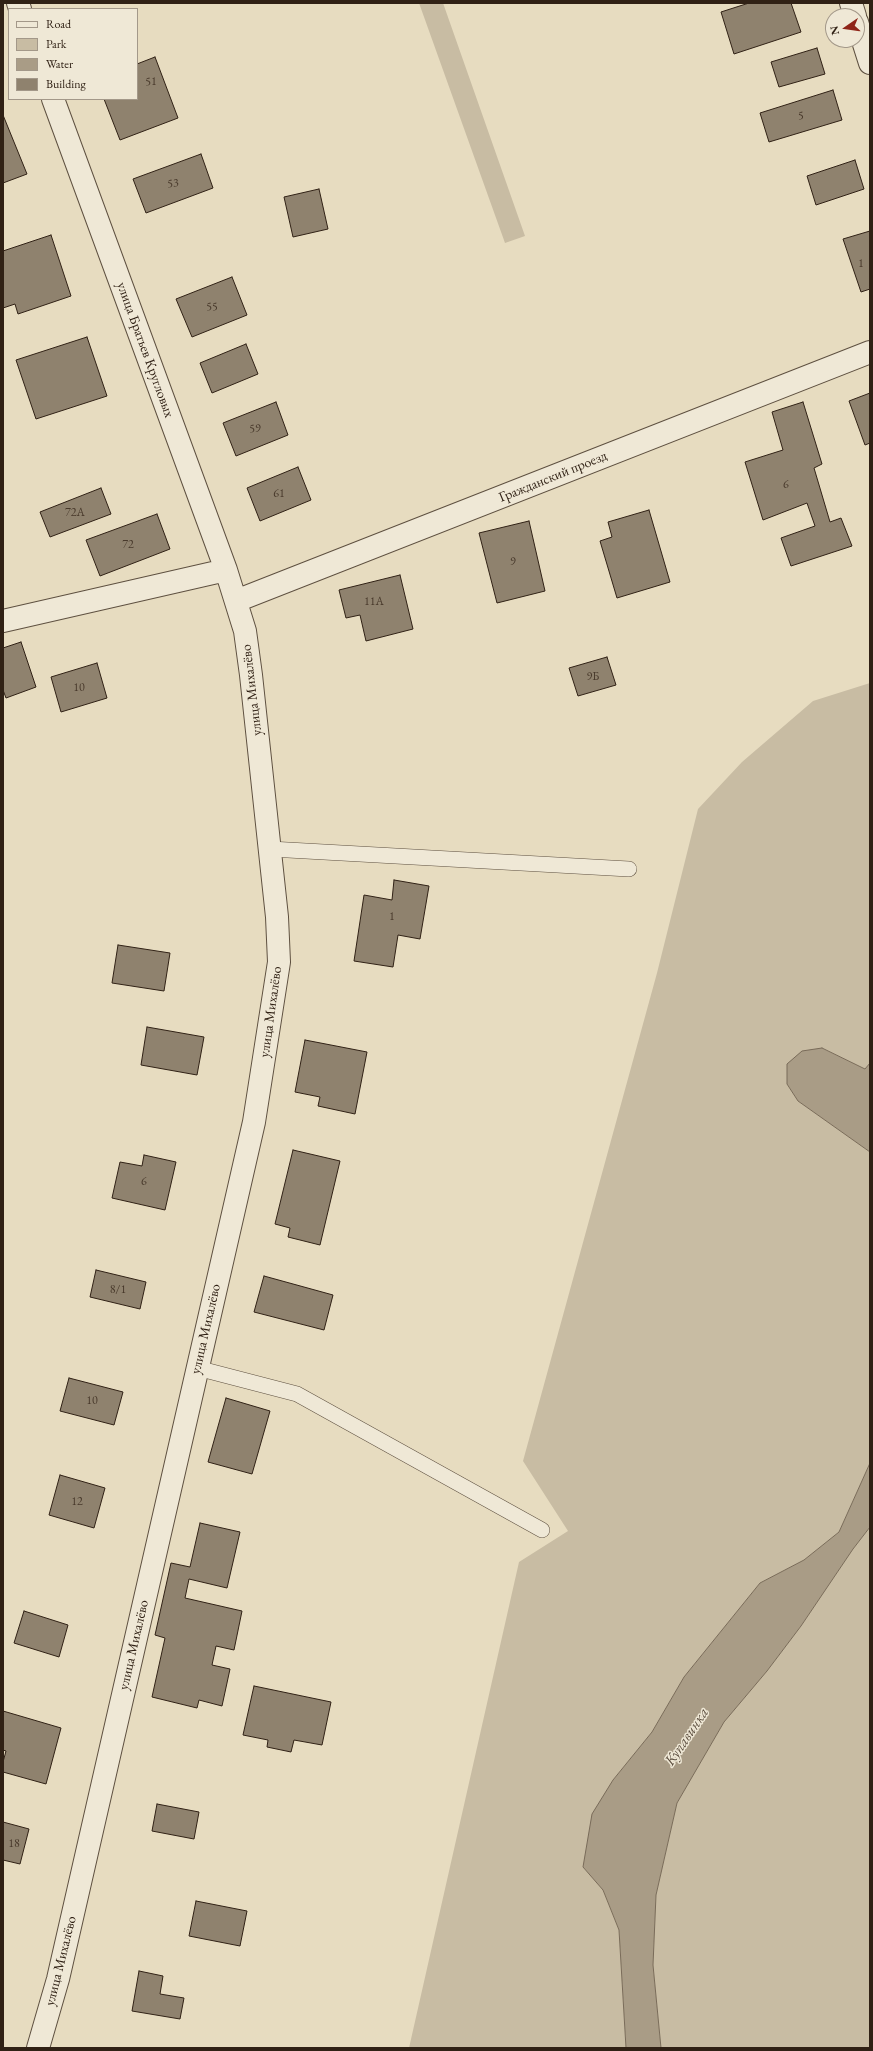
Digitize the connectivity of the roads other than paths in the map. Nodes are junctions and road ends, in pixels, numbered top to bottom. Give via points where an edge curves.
1 (865, 47) edge
2 (870, 63) edge
3 (54, 100) edge
4 (870, 352) edge
5 (226, 570) junction
6 (236, 601) junction
7 (3, 621) edge
8 (270, 849) junction
9 (629, 869) dead end
10 (197, 1368) junction
11 (542, 1530) dead end
12 (38, 2048) edge

1 - 2 street
3 - 5 street, улица Братьев Кругловых
4 - 6 street, Гражданский проезд
5 - 6 street, улица Братьев Кругловых
5 - 7 street
6 - 8 street, улица Михалёво via 245,631
8 - 9 lane
8 - 10 street, улица Михалёво via 279,962 275,999 254,1122
10 - 11 lane via 297,1394
10 - 12 street, улица Михалёво via 58,1979

